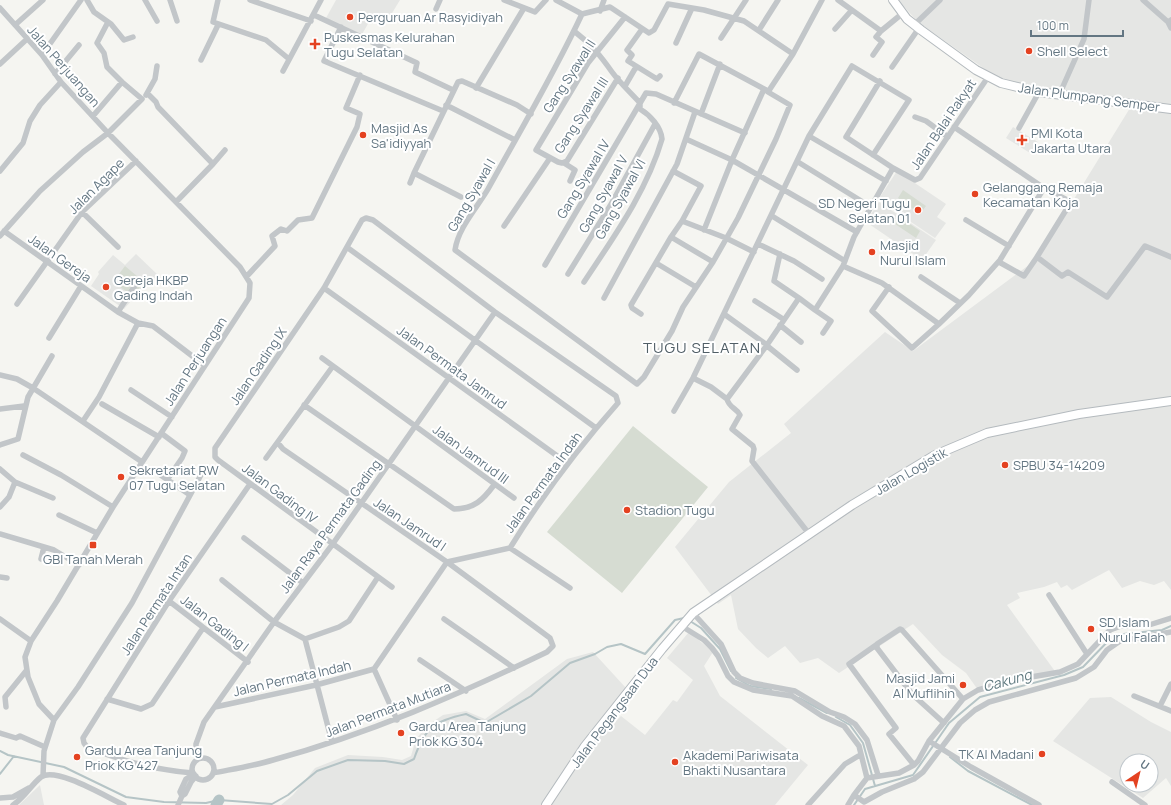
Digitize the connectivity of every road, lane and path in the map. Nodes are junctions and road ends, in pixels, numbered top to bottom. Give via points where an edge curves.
1 (43, 0) edge
2 (81, 0) edge
3 (87, 0) edge
4 (145, 0) edge
5 (170, 0) edge
6 (218, 0) edge
7 (250, 0) edge
8 (320, 0) edge
9 (440, 0) edge
10 (504, 0) edge
11 (546, 0) edge
12 (556, 0) edge
13 (604, 0) edge
14 (746, 0) edge
15 (778, 0) edge
16 (822, 0) edge
17 (838, 0) edge
18 (892, 0) edge
19 (940, 0) edge
20 (1089, 0) edge
21 (1144, 0) edge
22 (667, 2) edge
23 (0, 8) edge
24 (524, 8) junction
25 (692, 8) junction
26 (436, 9) dead end
27 (600, 10) junction
28 (851, 11) junction
29 (903, 13) junction
30 (582, 14) junction
31 (624, 17) junction
32 (312, 18) junction
33 (735, 18) junction
34 (157, 21) dead end
35 (178, 21) dead end
36 (1170, 21) edge
37 (108, 22) junction
38 (218, 24) junction
39 (15, 25) junction
40 (916, 26) junction
41 (341, 27) junction
42 (1171, 28) edge
43 (642, 29) junction
44 (835, 29) dead end
45 (759, 30) junction
46 (574, 31) junction
47 (880, 31) junction
48 (133, 36) dead end
49 (721, 38) dead end
50 (27, 39) junction
51 (676, 43) dead end
52 (79, 45) dead end
53 (598, 51) junction
54 (793, 54) junction
55 (42, 55) junction
56 (873, 55) dead end
57 (289, 59) junction
58 (201, 60) dead end
59 (0, 64) edge
60 (720, 64) junction
61 (157, 66) dead end
62 (892, 66) dead end
63 (636, 67) junction
64 (283, 71) dead end
65 (55, 74) junction
66 (360, 75) junction
67 (660, 76) dead end
68 (988, 77) junction
69 (618, 78) junction
70 (880, 81) junction
71 (61, 82) junction
72 (122, 82) junction
73 (625, 86) junction
74 (476, 88) junction
75 (453, 90) junction
76 (766, 90) junction
77 (1039, 92) junction
78 (1060, 93) junction
79 (148, 94) junction
80 (142, 99) junction
81 (640, 103) junction
82 (674, 103) junction
83 (446, 105) junction
84 (1171, 109) edge
85 (443, 111) junction
86 (698, 113) junction
87 (531, 114) junction
88 (92, 116) junction
89 (915, 117) dead end
90 (655, 124) junction
91 (954, 127) junction
92 (1019, 128) dead end
93 (745, 132) junction
94 (108, 134) junction
95 (809, 136) junction
96 (948, 137) junction
97 (686, 139) junction
98 (515, 140) junction
99 (225, 150) dead end
100 (873, 154) junction
101 (550, 158) junction
102 (732, 160) junction
103 (136, 161) junction
104 (798, 162) junction
105 (563, 163) junction
106 (213, 164) junction
107 (893, 168) junction
108 (0, 171) edge
109 (673, 171) junction
110 (414, 173) junction
111 (758, 175) junction
112 (570, 180) dead end
113 (886, 181) junction
114 (410, 183) dead end
115 (1044, 188) junction
116 (784, 190) junction
117 (461, 197) dead end
118 (176, 202) junction
119 (871, 207) junction
120 (82, 212) junction
121 (772, 216) junction
122 (966, 220) dead end
123 (682, 221) junction
124 (504, 226) dead end
125 (704, 230) junction
126 (857, 232) junction
127 (2, 234) edge
128 (671, 237) junction
129 (726, 238) junction
130 (758, 244) junction
131 (1009, 246) junction
132 (118, 247) dead end
133 (348, 248) junction
134 (754, 252) junction
135 (780, 254) junction
136 (1171, 257) edge
137 (1038, 258) junction
138 (46, 262) junction
139 (713, 262) junction
140 (999, 262) junction
141 (844, 263) junction
142 (656, 264) junction
143 (545, 265) dead end
144 (568, 274) dead end
145 (247, 276) junction
146 (921, 277) dead end
147 (822, 279) dead end
148 (584, 282) dead end
149 (136, 284) dead end
150 (81, 286) junction
151 (696, 287) junction
152 (890, 287) junction
153 (324, 288) junction
154 (604, 298) dead end
155 (798, 298) junction
156 (755, 301) dead end
157 (960, 303) junction
158 (17, 304) dead end
159 (815, 310) junction
160 (118, 312) junction
161 (495, 312) junction
162 (641, 314) dead end
163 (724, 314) junction
164 (782, 322) junction
165 (937, 322) junction
166 (138, 323) junction
167 (824, 333) dead end
168 (49, 338) dead end
169 (475, 341) junction
170 (801, 342) dead end
171 (767, 345) junction
172 (52, 356) dead end
173 (322, 358) dead end
174 (204, 365) junction
175 (331, 368) junction
176 (797, 370) dead end
177 (0, 375) edge
178 (693, 378) junction
179 (449, 380) junction
180 (33, 388) junction
181 (131, 390) dead end
182 (727, 399) junction
183 (1171, 401) edge
184 (102, 404) dead end
185 (304, 405) junction
186 (24, 406) junction
187 (0, 409) edge
188 (674, 411) dead end
189 (172, 417) junction
190 (83, 421) junction
191 (416, 427) junction
192 (596, 428) junction
193 (160, 435) junction
194 (278, 443) junction
195 (0, 445) edge
196 (23, 455) dead end
197 (215, 457) joint
198 (266, 458) dead end
199 (142, 462) junction
200 (567, 463) junction
201 (388, 465) junction
202 (0, 469) edge
203 (202, 473) dead end
204 (159, 474) dead end
205 (167, 480) junction
206 (15, 482) junction
207 (250, 484) junction
208 (494, 484) junction
209 (190, 495) junction
210 (53, 498) dead end
211 (514, 498) dead end
212 (361, 504) junction
213 (0, 507) edge
214 (113, 507) junction
215 (59, 515) dead end
216 (98, 533) junction
217 (0, 534) edge
218 (810, 534) junction
219 (244, 538) dead end
220 (332, 545) junction
221 (44, 547) junction
222 (510, 548) junction
223 (40, 559) dead end
224 (447, 562) junction
225 (79, 565) junction
226 (0, 577) edge
227 (378, 577) junction
228 (7, 578) dead end
229 (222, 580) dead end
230 (303, 583) junction
231 (392, 587) dead end
232 (570, 588) dead end
233 (1049, 595) dead end
234 (169, 601) junction
235 (1171, 618) edge
236 (0, 619) edge
237 (444, 619) dead end
238 (688, 619) junction
239 (274, 622) junction
240 (203, 628) junction
241 (1171, 632) edge
242 (550, 638) joint
243 (305, 639) junction
244 (31, 641) junction
245 (876, 645) junction
246 (1087, 654) junction
247 (420, 660) dead end
248 (248, 662) junction
249 (514, 668) junction
250 (374, 669) junction
251 (26, 671) junction
252 (1171, 684) edge
253 (316, 685) junction
254 (466, 691) junction
255 (1134, 696) dead end
256 (107, 699) junction
257 (963, 699) junction
258 (1160, 706) junction
259 (6, 707) dead end
260 (215, 707) junction
261 (1171, 712) edge
262 (52, 718) junction
263 (397, 720) junction
264 (944, 723) junction
265 (0, 733) edge
266 (931, 741) junction
267 (332, 742) junction
268 (45, 747) junction
269 (940, 750) junction
270 (860, 755) junction
271 (200, 758) junction
272 (914, 765) junction
273 (213, 773) junction
274 (194, 774) junction
275 (43, 776) junction
276 (878, 776) junction
277 (868, 778) junction
278 (1112, 782) dead end
279 (36, 783) junction
280 (854, 795) junction
281 (0, 798) edge
282 (13, 805) edge
283 (124, 805) edge
284 (178, 805) edge
285 (546, 805) edge
286 (808, 805) edge
287 (848, 805) edge
288 (1039, 805) edge
289 (1145, 805) edge

1 - 39 street
2 - 55 street
3 - 37 street via 94,12
4 - 34 street
5 - 35 street
6 - 38 street via 213,19 213,22
7 - 32 street
8 - 32 street
9 - 26 street
10 - 24 street
11 - 24 street via 535,12
12 - 30 street
13 - 27 street
14 - 33 street
15 - 45 street
16 - 54 street
17 - 28 street
18 - 29 main road, Jalan Plumpang Semper
19 - 40 street
20 - 78 street via 1084,39
21 - 36 street
22 - 25 street
22 - 43 street via 652,32 648,33
23 - 39 street, Jalan Perjuangan
24 - 74 street
25 - 33 street
25 - 51 street
27 - 30 street
27 - 31 street via 610,8
28 - 44 street
28 - 47 street
29 - 40 main road, Jalan Plumpang Semper
29 - 47 street
30 - 46 street, Gang Syawal I
31 - 43 street
31 - 53 street, Gang Syawal II
32 - 41 street
32 - 57 street
33 - 45 street
33 - 49 street
36 - 42 street
37 - 48 street via 125,41
37 - 72 street via 97,43 104,53 107,67
38 - 57 street via 266,40
38 - 58 street
39 - 50 street, Jalan Perjuangan
40 - 62 street
40 - 68 main road, Jalan Plumpang Semper
41 - 66 street via 324,61
41 - 75 street via 417,63 415,72
43 - 63 street via 627,50 632,55 628,61
45 - 54 street
46 - 53 street
46 - 87 street, Gang Syawal I
47 - 56 street via 876,37 882,42
50 - 55 street, Jalan Perjuangan
50 - 59 street
52 - 65 street
53 - 69 street
53 - 101 street, Gang Syawal II via 588,63 536,150
54 - 76 street
55 - 65 street, Jalan Perjuangan
57 - 64 street
60 - 76 street
60 - 82 street via 699,54
60 - 86 street
61 - 79 street via 155,79
63 - 67 street via 657,79
63 - 73 street
65 - 71 street, Jalan Perjuangan
66 - 85 street
66 - 145 street via 346,108 360,114 357,127 312,218 298,220 287,231 281,229 272,236 276,246
68 - 77 main road, Jalan Plumpang Semper via 1014,87
68 - 91 street, Jalan Balai Rakyat
69 - 73 street
69 - 105 street, Gang Syawal III via 567,161
70 - 95 street via 852,66
70 - 100 street via 846,136
70 - 100 street via 910,102
71 - 88 street, Jalan Perjuangan
71 - 108 street via 40,105 30,121 23,143
72 - 80 street
72 - 88 street
73 - 81 street
74 - 75 street via 460,81
74 - 87 street via 517,105
75 - 83 street
76 - 93 street
76 - 111 street via 790,105
77 - 78 main road, Jalan Plumpang Semper
77 - 92 street
78 - 84 main road, Jalan Plumpang Semper
79 - 80 street
79 - 106 street
80 - 94 street
81 - 82 street via 646,93 652,92
81 - 90 street via 640,109 648,114
81 - 143 street, Gang Syawal IV
82 - 86 street
83 - 85 street
83 - 98 street
85 - 110 street
86 - 93 street
86 - 97 street
87 - 98 street, Gang Syawal I
88 - 94 street, Jalan Perjuangan
89 - 96 street via 926,121
90 - 144 street, Gang Syawal V via 610,206
90 - 148 street, Gang Syawal VI via 662,135 657,154 623,221
91 - 96 street, Jalan Balai Rakyat
91 - 115 street
93 - 102 street
94 - 103 street, Jalan Perjuangan
94 - 127 street via 83,152 40,191
95 - 104 street
95 - 113 street
96 - 107 street, Jalan Balai Rakyat via 918,180
97 - 102 street
97 - 109 street
98 - 151 street, Gang Syawal I via 462,230 456,251 635,383 639,383
99 - 106 street
100 - 107 street
101 - 105 street
101 - 124 street
102 - 111 street
102 - 125 street
103 - 118 street, Jalan Perjuangan
103 - 120 street, Jalan Agape
104 - 116 street
104 - 119 street
105 - 112 street via 575,170
106 - 118 street
107 - 113 street, Jalan Balai Rakyat
109 - 123 street via 701,185
109 - 154 street
110 - 114 street
110 - 117 street
111 - 116 street
111 - 129 street
113 - 119 street, Jalan Balai Rakyat
115 - 131 street
115 - 137 street via 1071,203
116 - 121 street
116 - 126 street
118 - 145 street, Jalan Perjuangan
119 - 126 street, Jalan Balai Rakyat
120 - 132 street
120 - 138 street, Jalan Agape
121 - 130 street
121 - 141 street
122 - 131 street
123 - 125 street
123 - 128 street
125 - 129 street
126 - 141 street, Jalan Balai Rakyat
127 - 138 street, Jalan Gereja
128 - 139 street
128 - 142 street
129 - 134 street
129 - 139 street
130 - 134 street
130 - 135 street
131 - 140 street
133 - 153 street, Jalan Gading IX
133 - 161 street, Jalan Gading IX via 362,220 373,220
133 - 169 street
134 - 163 street
135 - 147 street via 801,264
135 - 155 street via 774,281
136 - 137 street via 1145,246 1107,297 1068,272 1062,276
137 - 140 street via 1024,276
138 - 150 street, Jalan Gereja
138 - 158 street, Jalan Agape
139 - 151 street
140 - 157 street
141 - 152 street
141 - 159 street, Jalan Balai Rakyat
142 - 151 street
142 - 162 street via 631,305
145 - 174 street, Jalan Perjuangan via 250,283 249,298
146 - 157 street
149 - 160 street
150 - 160 street, Jalan Gereja
150 - 168 street
152 - 165 street
152 - 165 street via 872,311 912,348
153 - 179 street, Jalan Permata Jamrud
153 - 197 street, Jalan Gading IX via 215,448
155 - 159 street
155 - 164 street
156 - 164 street
157 - 165 street
159 - 167 street via 831,321
160 - 166 street, Jalan Gereja
161 - 169 street, Jalan Raya Permata Gading
161 - 192 street via 619,399
163 - 171 street
163 - 178 street
164 - 170 street
164 - 171 street
166 - 174 street, Jalan Gereja via 153,326
166 - 190 street via 99,397
169 - 179 street, Jalan Raya Permata Gading
169 - 192 street
171 - 176 street
171 - 182 street
172 - 180 street
173 - 175 street, Jalan Jamrud III
174 - 189 street, Jalan Perjuangan
175 - 185 street
175 - 191 street, Jalan Jamrud III
177 - 180 street via 17,378
178 - 182 street
178 - 188 street
179 - 191 street, Jalan Raya Permata Gading
179 - 200 street, Jalan Permata Jamrud
180 - 186 street
180 - 190 street
181 - 189 street
182 - 218 street via 730,406 740,415 732,429 753,446 752,461
183 - 218 main road, Jalan Logistik via 1079,414 988,433 935,455
184 - 193 street
185 - 194 street
185 - 201 street
186 - 187 street
186 - 195 street via 18,437
189 - 193 street, Jalan Perjuangan
190 - 199 street
191 - 201 street, Jalan Raya Permata Gading
191 - 208 street, Jalan Jamrud III
192 - 200 street, Jalan Permata Indah
193 - 199 street, Jalan Perjuangan
193 - 205 street via 185,451
194 - 198 street
194 - 212 street, Jalan Jamrud I
196 - 214 street via 61,474
197 - 207 street, Jalan Gading IV
199 - 214 street, Jalan Perjuangan
200 - 222 street, Jalan Permata Indah
201 - 208 street via 454,509 478,504
201 - 212 street, Jalan Raya Permata Gading
202 - 206 street
203 - 209 street
204 - 205 street
205 - 209 street
206 - 210 street
206 - 213 street via 9,496
207 - 220 street, Jalan Gading IV
207 - 234 street, Jalan Permata Intan
208 - 211 street, Jalan Jamrud III
209 - 262 street via 132,603 78,687
212 - 220 street, Jalan Raya Permata Gading
212 - 224 street, Jalan Jamrud I
214 - 216 street, Jalan Perjuangan
215 - 216 street
216 - 225 street, Jalan Perjuangan
217 - 221 street
218 - 238 main road, Jalan Logistik
219 - 230 street
220 - 227 street, Jalan Gading IV
220 - 230 street, Jalan Raya Permata Gading
221 - 223 street
221 - 225 street
222 - 224 street, Jalan Permata Indah
222 - 232 street
224 - 242 street, Jalan Jamrud I
224 - 250 street
225 - 244 street, Jalan Perjuangan
226 - 228 street
227 - 231 street, Jalan Gading IV
227 - 243 street via 348,621 339,627
229 - 239 street
230 - 239 street, Jalan Raya Permata Gading
233 - 246 street
234 - 240 street, Jalan Gading I
234 - 256 street, Jalan Permata Intan
235 - 246 street via 1149,625 1128,625 1113,629
236 - 244 street
237 - 249 street
238 - 270 street via 718,656 734,682 757,691 792,696 822,716 839,722 855,739
238 - 276 street via 721,644 734,672 740,678 795,691 855,724 867,740
238 - 285 main road, Jalan Pegangsaan Dua via 585,746
239 - 243 street
239 - 248 street, Jalan Raya Permata Gading
240 - 248 street, Jalan Gading I
240 - 256 street via 152,704 141,709
241 - 269 street via 1120,641 1107,650 1094,667 1076,678 989,702 960,723
242 - 249 street, Jalan Permata Mutiara via 554,643 552,648
243 - 253 street
244 - 251 street, Jalan Perjuangan via 25,657
245 - 257 street via 902,630
245 - 264 street via 912,694
245 - 272 street via 849,664 896,728 889,734
246 - 257 street via 1078,664 1060,672 1014,680 978,690
247 - 254 street
248 - 260 street, Jalan Raya Permata Gading
249 - 254 street, Jalan Permata Mutiara
250 - 253 street, Jalan Permata Indah
250 - 263 street
251 - 259 street via 5,697
251 - 262 street, Jalan Perjuangan via 39,704
252 - 258 street
253 - 260 street, Jalan Permata Indah
253 - 267 street
254 - 263 street, Jalan Permata Mutiara
255 - 258 street
256 - 274 street, Jalan Permata Intan via 83,738 87,747 129,762
257 - 264 street
258 - 261 street
260 - 271 street, Jalan Raya Permata Gading via 204,722 196,744
262 - 268 street
263 - 267 street, Jalan Permata Mutiara
264 - 266 street
265 - 268 street via 16,738 20,736
266 - 269 street
266 - 272 street
267 - 273 street, Jalan Permata Mutiara via 272,761
268 - 275 street
269 - 280 street via 914,779 864,802
269 - 288 street
270 - 277 street
270 - 286 street via 845,764
271 - 273 street via 212,761
271 - 274 street via 193,764
272 - 276 street via 899,773
273 - 274 street via 203,780
274 - 284 street
275 - 279 street
275 - 283 street via 59,776
276 - 277 street
277 - 280 street
278 - 289 street
279 - 281 street via 13,797
279 - 282 street
280 - 287 street

